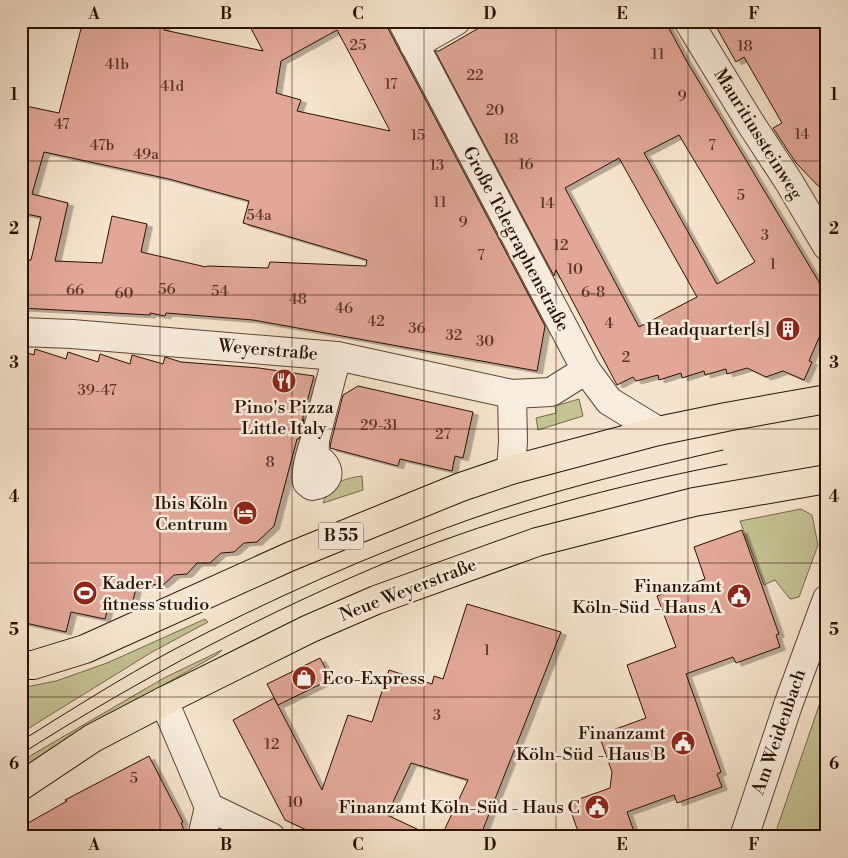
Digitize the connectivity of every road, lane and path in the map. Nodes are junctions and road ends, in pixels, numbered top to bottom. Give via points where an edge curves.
1 (402, 21) edge
2 (456, 21) edge
3 (688, 21) edge
4 (414, 45) junction
5 (827, 246) edge
6 (21, 332) edge
7 (337, 356) junction
8 (586, 370) junction
9 (512, 394) junction
10 (827, 399) edge
11 (658, 431) junction
12 (315, 441) dead end
13 (511, 470) junction
14 (827, 479) edge
15 (827, 599) edge
16 (25, 663) edge
17 (164, 701) junction
18 (21, 786) edge
19 (209, 807) junction
20 (202, 837) edge
21 (272, 837) edge
22 (744, 837) edge

1 - 4 street, Große Telegraphenstraße
2 - 4 street
3 - 5 street, Mauritiussteinweg
4 - 8 street, Große Telegraphenstraße
6 - 7 street, Weyerstraße via 82,334
7 - 9 street, Weyerstraße
7 - 12 street
8 - 9 street, Weyerstraße via 551,392
8 - 11 street, Große Telegraphenstraße via 609,402
9 - 13 street
10 - 11 main road, B 55
11 - 13 main road, B 55
13 - 16 main road, B 55 via 289,557 85,649
14 - 17 main road, Neue Weyerstraße via 694,502 537,542 376,600 309,629
15 - 22 street, Am Weidenbach
17 - 18 main road, Neue Weyerstraße via 94,738
17 - 19 street
19 - 20 street
19 - 21 street

